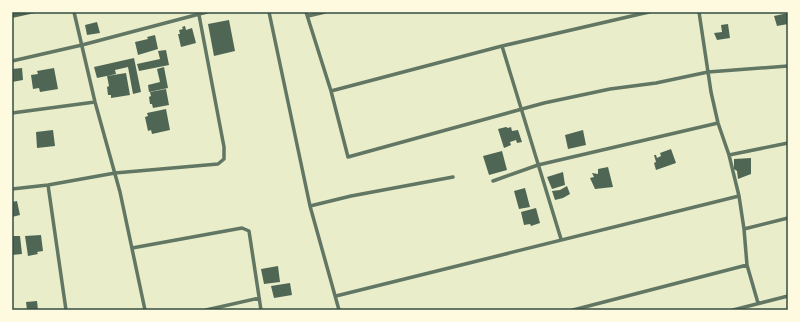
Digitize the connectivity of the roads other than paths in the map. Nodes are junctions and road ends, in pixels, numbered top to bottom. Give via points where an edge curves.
1 (74, 12) edge
2 (207, 12) edge
3 (269, 12) edge
4 (325, 12) edge
5 (649, 12) edge
6 (700, 12) edge
7 (307, 14) edge
8 (199, 15) junction
9 (82, 46) junction
10 (502, 46) junction
11 (12, 61) edge
12 (788, 66) edge
13 (708, 72) junction
14 (331, 91) junction
15 (95, 102) junction
16 (522, 110) junction
17 (12, 113) edge
18 (718, 123) junction
19 (788, 143) edge
20 (729, 155) junction
21 (538, 165) junction
22 (115, 173) junction
23 (452, 177) dead end
24 (493, 182) dead end
25 (48, 185) junction
26 (12, 189) edge
27 (739, 196) junction
28 (310, 206) junction
29 (788, 218) edge
30 (744, 229) junction
31 (561, 239) junction
32 (132, 248) junction
33 (747, 265) junction
34 (336, 296) junction
35 (788, 296) edge
36 (258, 298) junction
37 (758, 304) junction
38 (66, 310) edge
39 (145, 310) edge
40 (206, 310) edge
41 (261, 310) edge
42 (339, 310) edge
43 (573, 310) edge
44 (734, 310) edge

1 - 9 street
2 - 8 street
3 - 28 street
4 - 7 street
5 - 10 street
6 - 13 street
7 - 14 street
8 - 9 street
8 - 22 street via 224,147 224,159 218,164
9 - 11 street
9 - 15 street
10 - 14 street
10 - 16 street
12 - 13 street
13 - 16 street via 610,89
13 - 18 street
14 - 16 street via 348,157
15 - 17 street
15 - 22 street
16 - 21 street
18 - 20 street
18 - 21 street
19 - 20 street
20 - 27 street
21 - 24 street
21 - 31 street
22 - 25 street
22 - 32 street
23 - 28 street
25 - 26 street
25 - 38 street
27 - 30 street
27 - 31 street
28 - 34 street
29 - 30 street
30 - 33 street
31 - 34 street
32 - 36 street via 242,228 249,231
32 - 39 street
33 - 37 street
33 - 43 street
34 - 42 street
35 - 37 street
36 - 40 street
36 - 41 street
37 - 44 street

